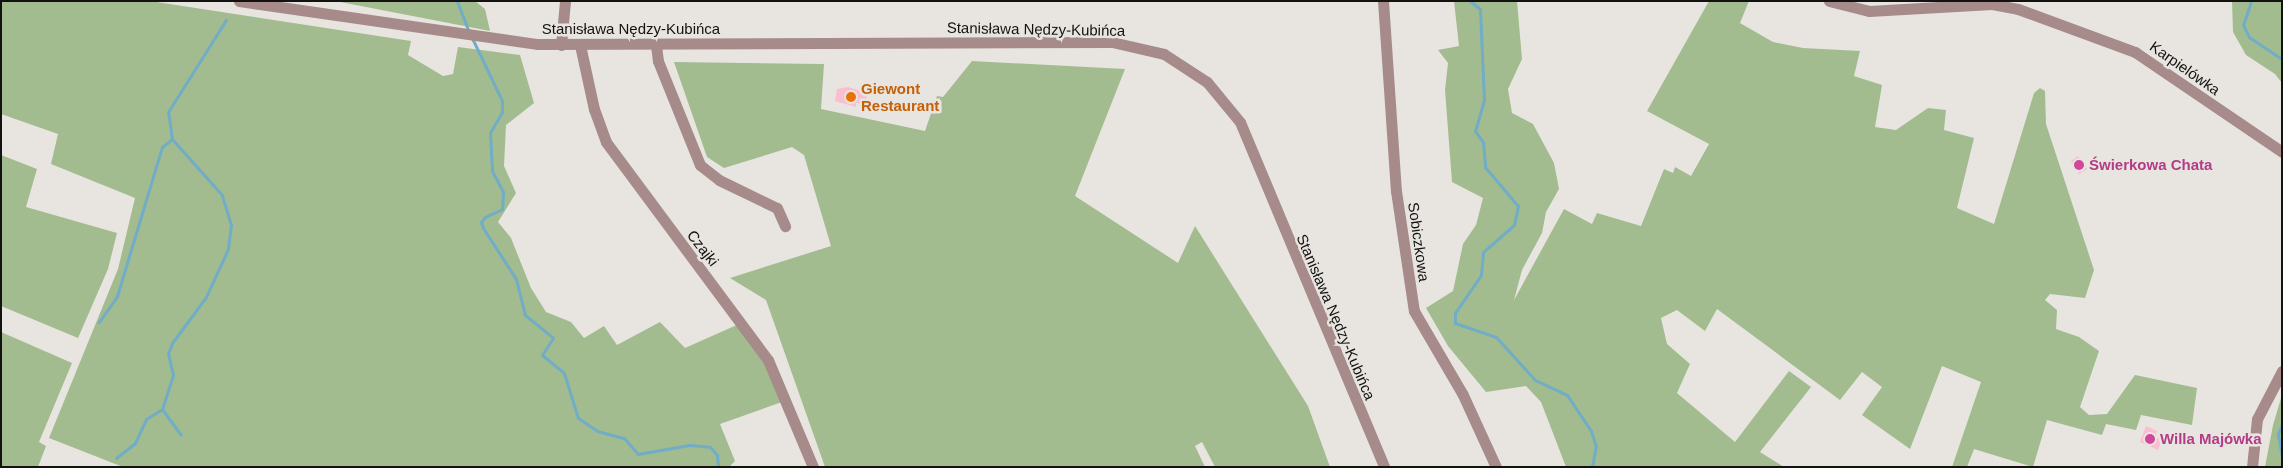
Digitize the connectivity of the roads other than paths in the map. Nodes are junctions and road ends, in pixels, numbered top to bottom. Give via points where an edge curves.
1 (239, 1) edge
2 (565, 1) edge
3 (1383, 1) edge
4 (1829, 1) edge
5 (561, 45) junction
6 (580, 45) junction
7 (656, 45) junction
8 (2282, 152) edge
9 (784, 226) dead end
10 (2282, 371) edge
11 (813, 467) edge
12 (1384, 467) edge
13 (1496, 467) edge
14 (2252, 467) edge

1 - 5 street, Stanisława Nędzy-Kubińca via 490,40
2 - 5 street
3 - 13 street, Sobiczkowa via 1396,191 1414,311 1464,395
4 - 8 street, Karpielówka via 1869,11 1992,4 2018,9 2135,52
5 - 6 street, Stanisława Nędzy-Kubińca
6 - 7 street, Stanisława Nędzy-Kubińca
6 - 11 street, Czajki via 594,109 606,142 768,360
7 - 9 street via 658,61 700,165 719,180 777,208
7 - 12 street, Stanisława Nędzy-Kubińca via 1112,42 1149,49 1176,60 1207,82 1240,122
10 - 14 street via 2257,419

